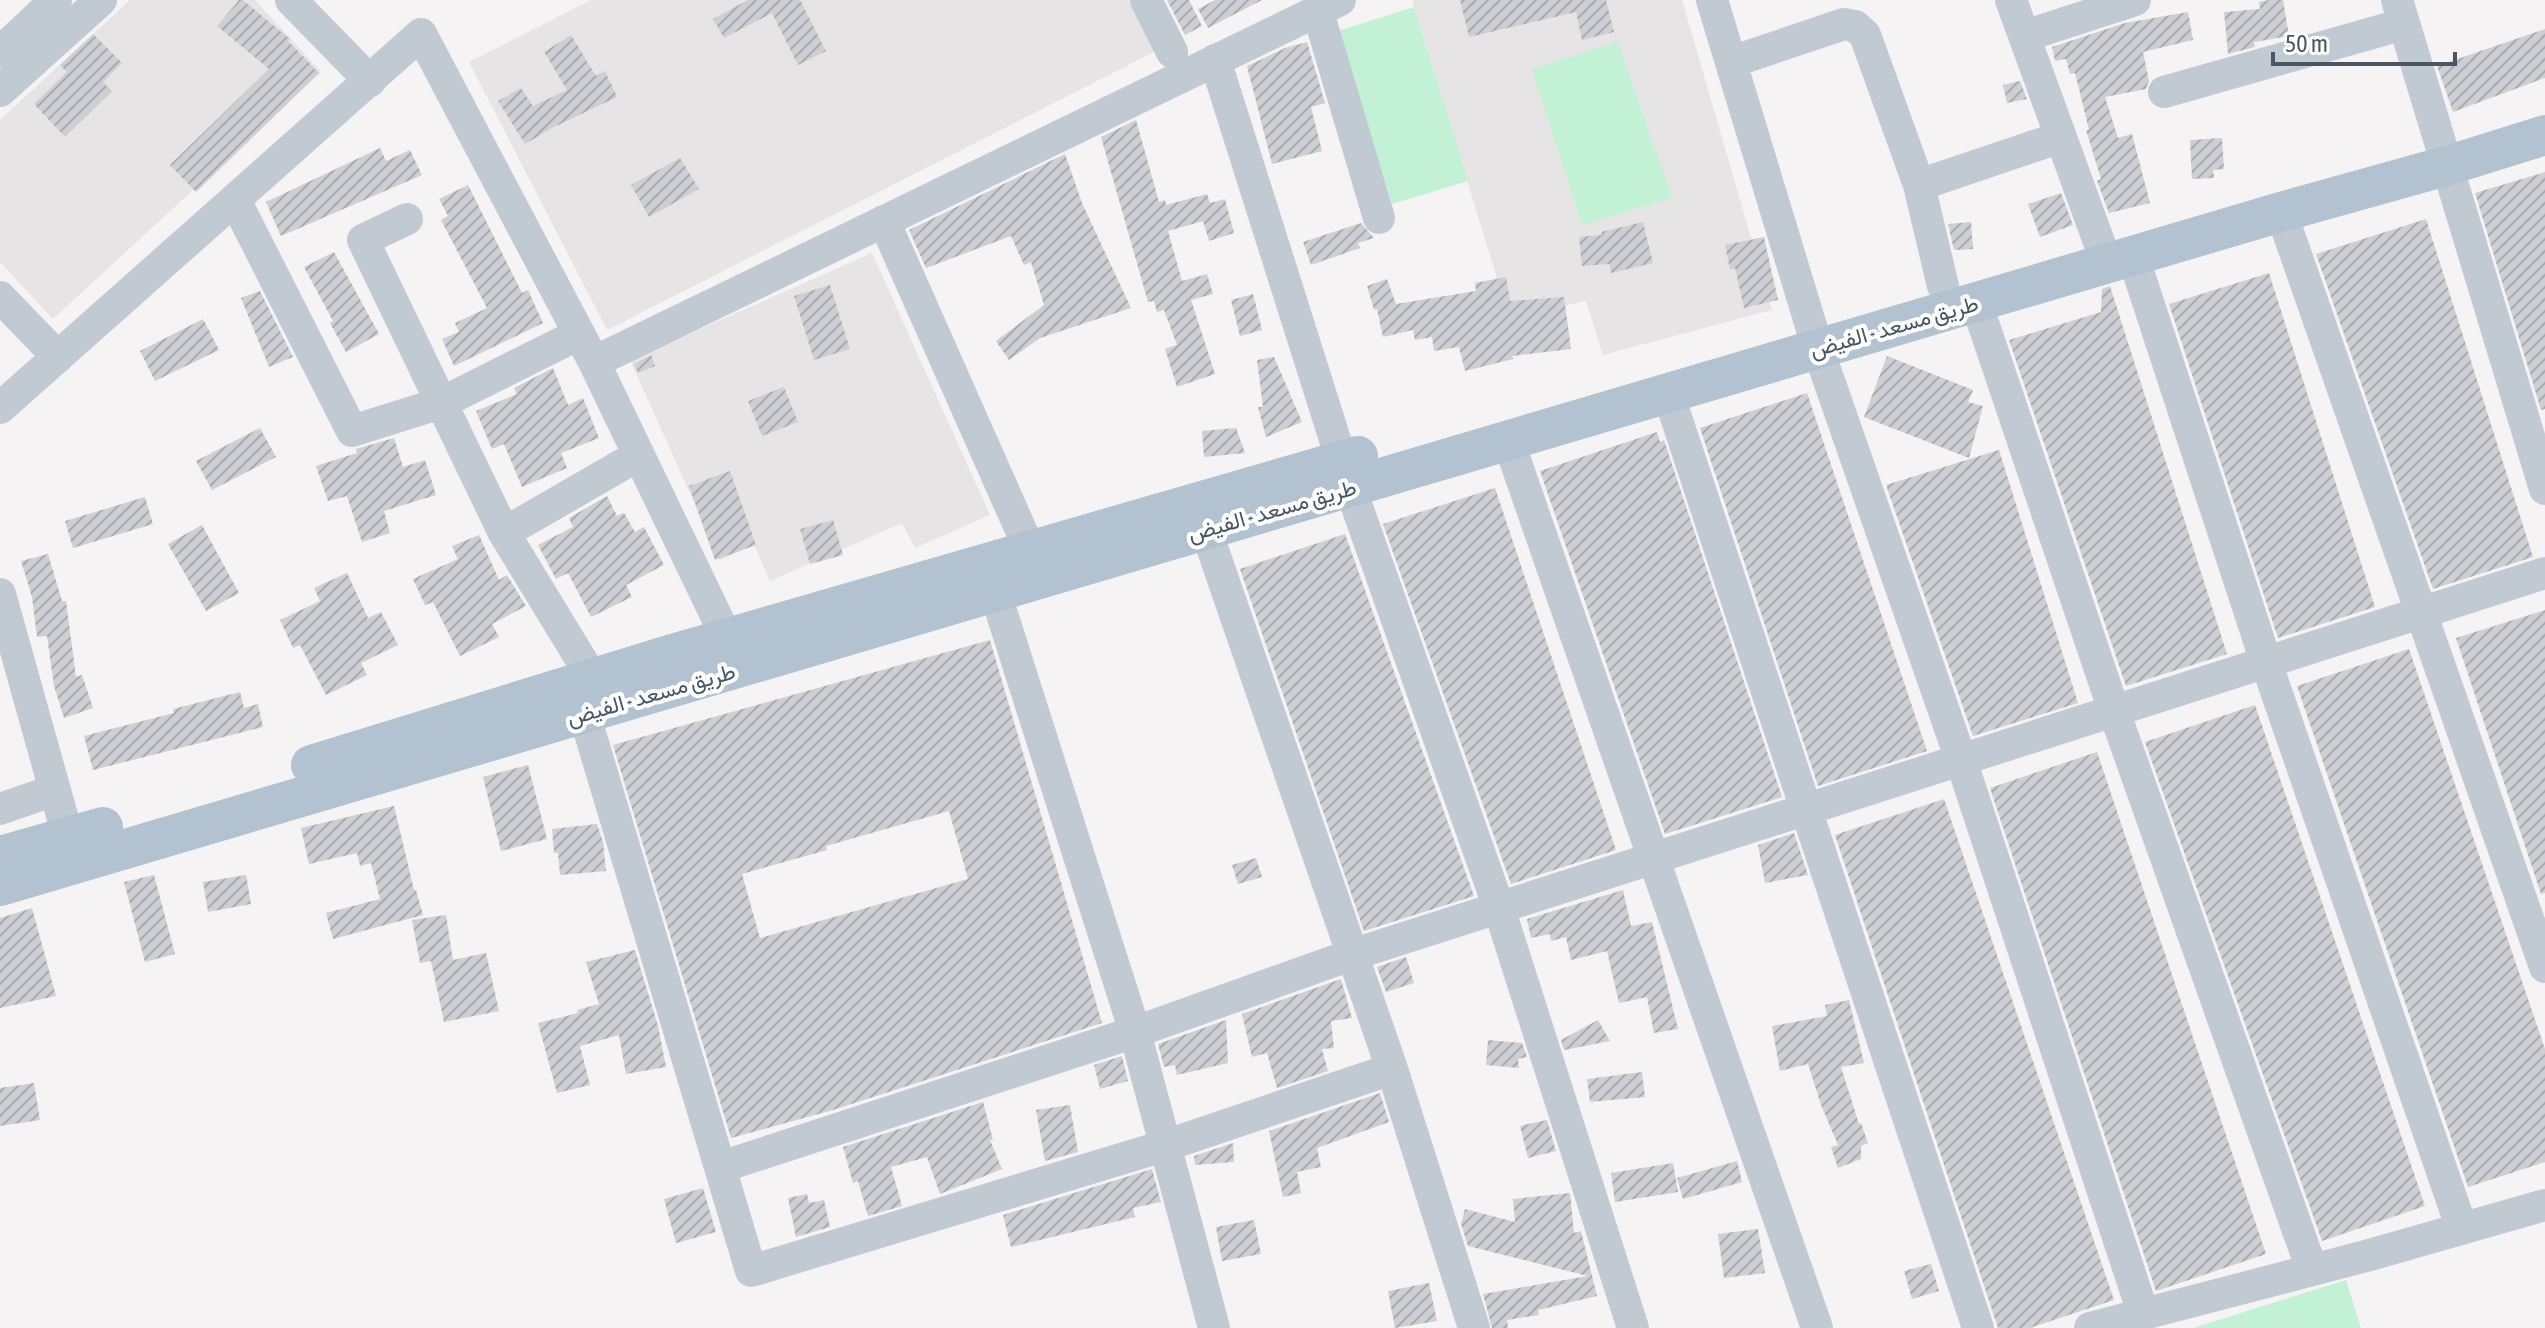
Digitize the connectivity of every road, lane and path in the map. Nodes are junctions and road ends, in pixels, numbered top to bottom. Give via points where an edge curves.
1 (56, 0) edge
2 (101, 0) edge
3 (291, 0) edge
4 (1146, 0) edge
5 (1712, 0) edge
6 (2011, 0) edge
7 (2135, 0) edge
8 (1308, 9) edge
9 (2400, 12) edge
10 (2025, 36) junction
11 (0, 52) edge
12 (1172, 52) dead end
13 (1215, 60) junction
14 (1731, 62) junction
15 (370, 81) junction
16 (0, 91) edge
17 (2164, 92) dead end
18 (2545, 112) edge
19 (2545, 135) edge
20 (2061, 137) junction
21 (2443, 155) junction
22 (1919, 185) junction
23 (235, 200) junction
24 (2281, 212) junction
25 (1379, 218) dead end
26 (407, 219) dead end
27 (884, 221) junction
28 (2113, 253) junction
29 (1960, 294) junction
30 (0, 297) edge
31 (1814, 336) junction
32 (586, 348) junction
33 (58, 357) junction
34 (1668, 393) junction
35 (441, 403) junction
36 (0, 408) edge
37 (1508, 440) junction
38 (639, 455) junction
39 (1346, 474) junction
40 (2545, 489) edge
41 (1206, 530) junction
42 (504, 533) junction
43 (1036, 564) junction
44 (2545, 573) edge
45 (995, 592) junction
46 (0, 594) edge
47 (2419, 613) junction
48 (735, 653) junction
49 (2266, 662) junction
50 (589, 696) junction
51 (2114, 711) junction
52 (1961, 760) junction
53 (55, 790) junction
54 (0, 809) edge
55 (1806, 809) junction
56 (68, 837) junction
57 (0, 856) edge
58 (1655, 858) junction
59 (0, 886) edge
60 (1499, 908) junction
61 (1351, 955) junction
62 (2545, 967) edge
63 (1135, 1032) junction
64 (1392, 1069) junction
65 (1167, 1145) junction
66 (721, 1167) junction
67 (2545, 1205) edge
68 (2462, 1229) junction
69 (2312, 1270) junction
70 (2143, 1313) junction
71 (1214, 1328) edge
72 (1474, 1328) edge
73 (1633, 1328) edge
74 (1817, 1328) edge
75 (1978, 1328) edge
76 (2090, 1328) edge

1 - 11 street
2 - 16 street
3 - 15 street
4 - 12 street
5 - 14 street
6 - 10 street
7 - 10 street
8 - 13 street
8 - 25 street
9 - 17 street
9 - 21 street
10 - 20 street
13 - 27 street
13 - 39 street
14 - 22 street via 1844,24 1861,30
14 - 31 street
15 - 23 street
15 - 32 street via 421,34
18 - 21 main road, طريق مسعد - الفيض
19 - 21 main road, طريق مسعد - الفيض
20 - 22 street
20 - 28 street
21 - 24 main road, طريق مسعد - الفيض
21 - 28 main road, طريق مسعد - الفيض
21 - 40 street
22 - 29 street
23 - 33 street
23 - 35 street via 352,431
24 - 28 main road, طريق مسعد - الفيض
24 - 47 street
26 - 35 street via 363,240
27 - 32 street
27 - 43 street
28 - 29 main road, طريق مسعد - الفيض
28 - 49 street
29 - 31 main road, طريق مسعد - الفيض
29 - 51 street
30 - 33 street
31 - 34 main road, طريق مسعد - الفيض
31 - 39 main road, طريق مسعد - الفيض
31 - 52 street
32 - 35 street
32 - 38 street
33 - 36 street
34 - 37 main road, طريق مسعد - الفيض
34 - 55 street
35 - 42 street
37 - 39 main road, طريق مسعد - الفيض
37 - 58 street
38 - 42 street
38 - 48 street
39 - 41 main road, طريق مسعد - الفيض
39 - 43 main road, طريق مسعد - الفيض
39 - 60 street
41 - 43 main road, طريق مسعد - الفيض
41 - 61 street
42 - 50 street
43 - 45 main road, طريق مسعد - الفيض
43 - 48 main road, طريق مسعد - الفيض
44 - 47 street
45 - 48 main road, طريق مسعد - الفيض
45 - 63 street
46 - 53 street
47 - 49 street
47 - 62 street
48 - 50 main road, طريق مسعد - الفيض
49 - 51 street
49 - 68 street
50 - 56 main road, طريق مسعد - الفيض
50 - 59 main road, طريق مسعد - الفيض
50 - 66 street
51 - 52 street
51 - 69 street
52 - 55 street
52 - 70 street
53 - 54 street
53 - 56 street
55 - 58 street
55 - 75 street
56 - 57 main road, طريق مسعد - الفيض
58 - 60 street
58 - 74 street
60 - 61 street
60 - 73 street
61 - 63 street
61 - 64 street
63 - 65 street
63 - 66 street
64 - 65 street
64 - 72 street
65 - 66 street via 751,1271
65 - 71 street
67 - 68 street
68 - 69 street
69 - 70 street
70 - 76 street

